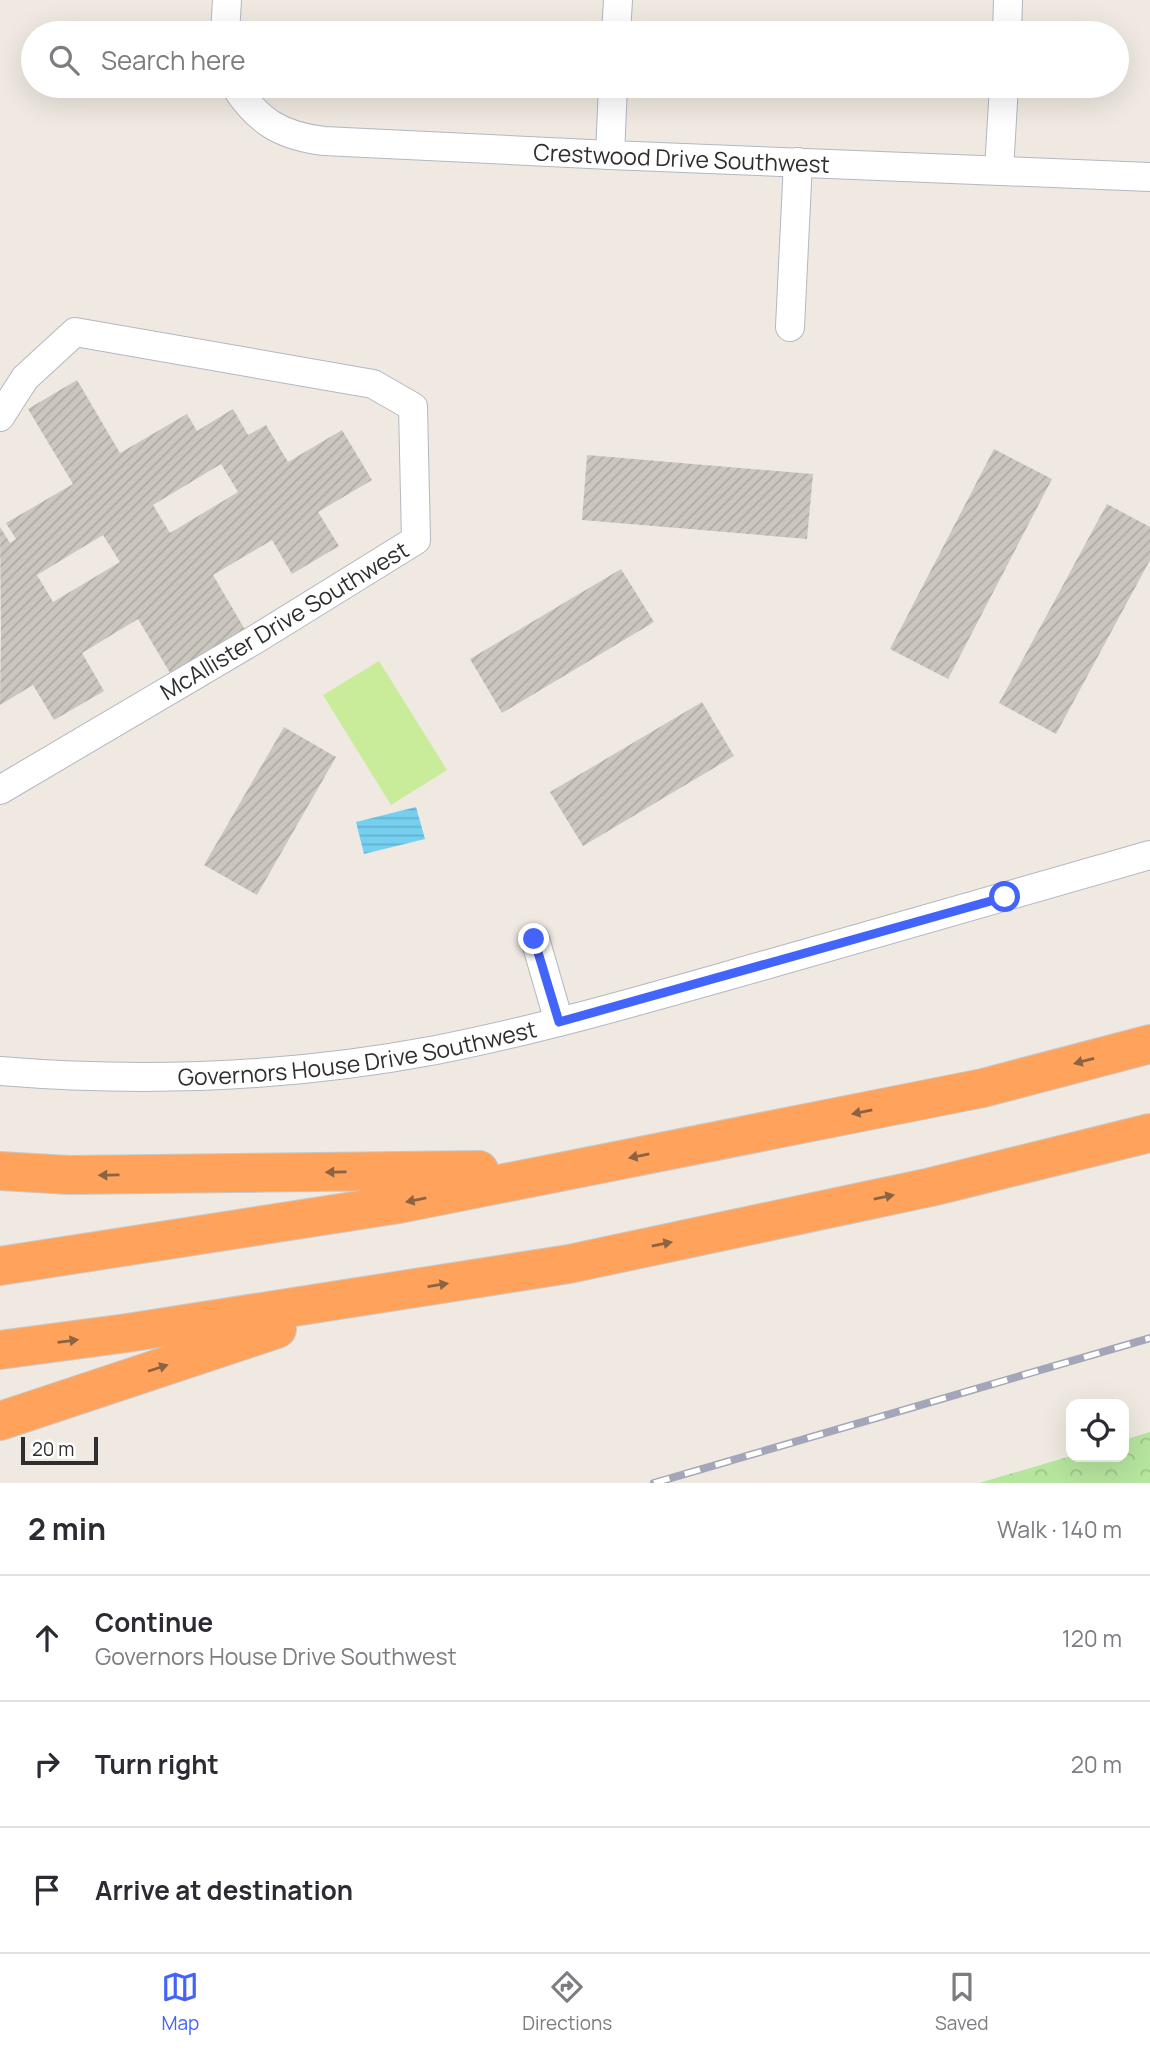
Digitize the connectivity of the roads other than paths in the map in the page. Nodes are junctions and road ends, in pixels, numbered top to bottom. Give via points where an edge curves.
1 (227, 0) edge
2 (618, 0) edge
3 (1009, 0) edge
4 (226, 21) edge
5 (617, 21) edge
6 (1008, 21) edge
7 (244, 98) edge
8 (613, 98) edge
9 (1003, 98) edge
10 (610, 155) junction
11 (799, 162) junction
12 (999, 170) junction
13 (1150, 177) edge
14 (790, 327) dead end
15 (0, 417) edge
16 (0, 790) edge
17 (1150, 855) edge
18 (534, 939) dead end
19 (559, 1022) junction
20 (1150, 1044) edge
21 (0, 1071) edge
22 (1150, 1133) edge
23 (576, 1169) junction
24 (0, 1171) edge
25 (0, 1266) edge
26 (381, 1294) junction
27 (0, 1350) edge
28 (0, 1421) edge

1 - 4 street
2 - 5 street
3 - 6 street
7 - 10 street, Crestwood Drive Southwest via 274,128 304,139
8 - 10 street
9 - 12 street
10 - 11 street, Crestwood Drive Southwest
11 - 12 street, Crestwood Drive Southwest
11 - 14 street
12 - 13 street, Crestwood Drive Southwest
15 - 16 street, McAllister Drive Southwest via 25,378 75,332 373,384 413,407 416,540
17 - 19 street, Governors House Drive Southwest
18 - 19 street
19 - 21 street, Governors House Drive Southwest via 435,1050 287,1070 121,1077
20 -> 23 highway via 983,1088
26 -> 22 highway via 569,1264 931,1187
23 -> 24 highway via 69,1175
23 -> 25 highway via 399,1204
27 -> 26 highway
28 -> 26 highway

